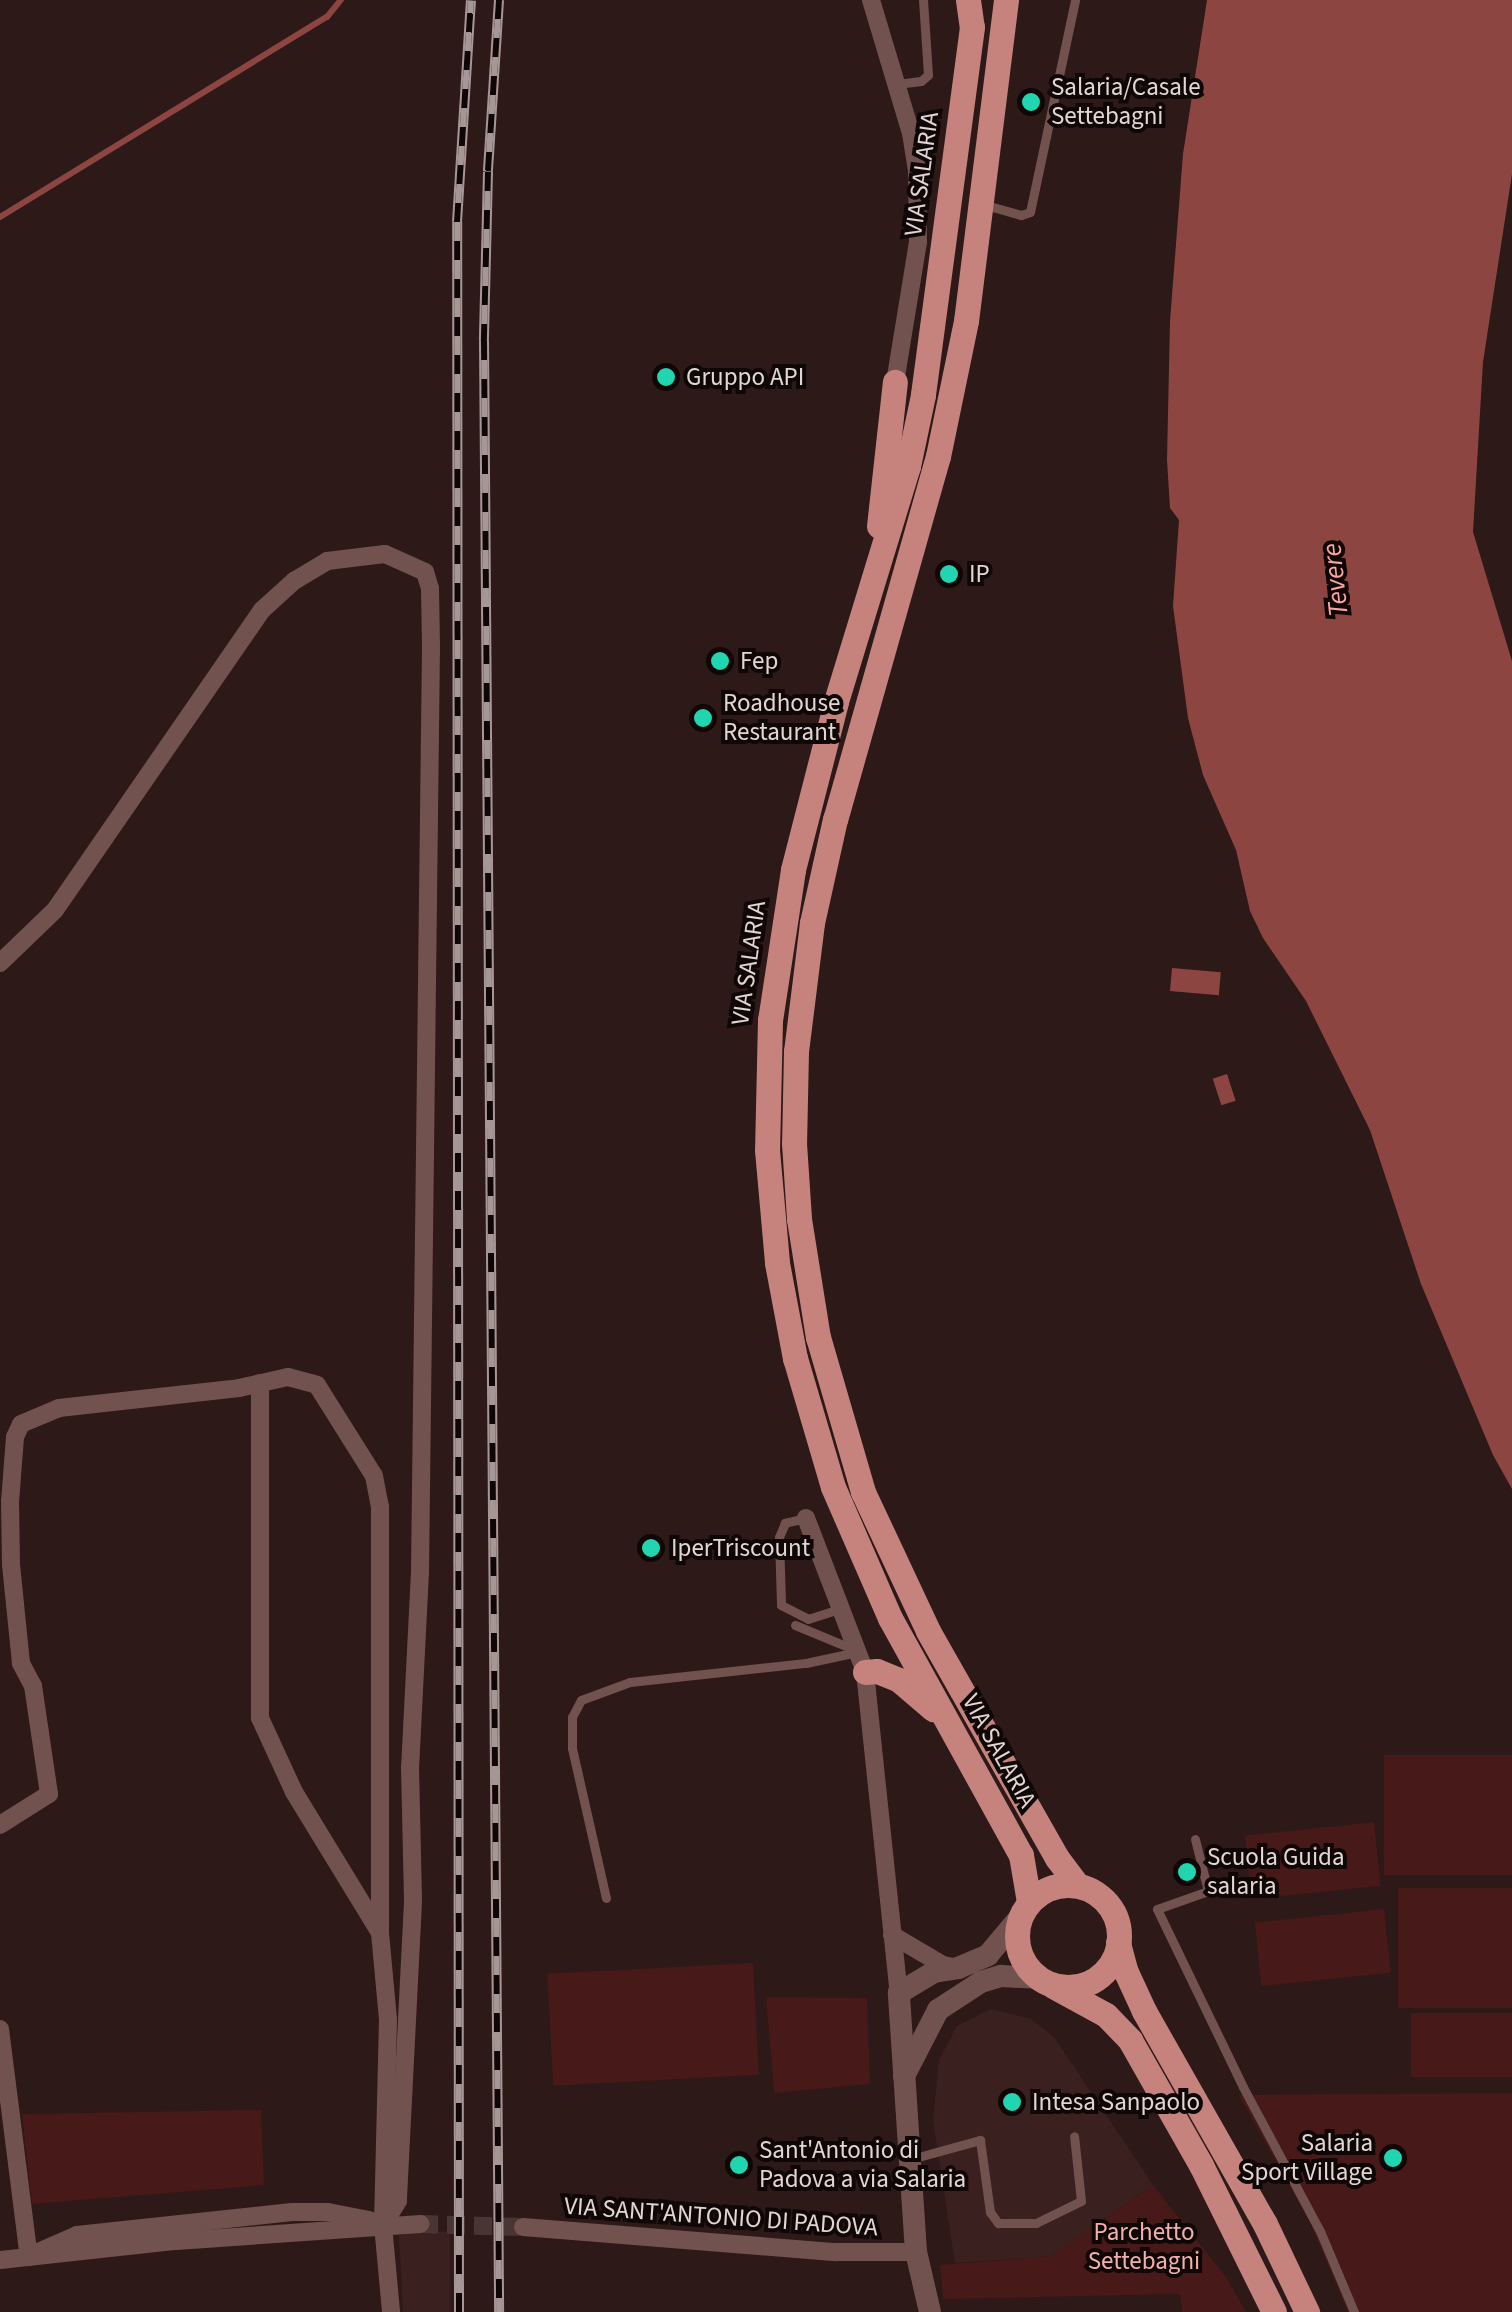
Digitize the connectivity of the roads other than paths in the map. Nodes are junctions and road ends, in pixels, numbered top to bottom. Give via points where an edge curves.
1 (871, 0) edge
2 (880, 0) edge
3 (923, 0) edge
4 (968, 0) edge
5 (1006, 0) edge
6 (1075, 0) edge
7 (884, 36) junction
8 (897, 84) junction
9 (980, 203) junction
10 (895, 382) joint
11 (873, 572) junction
12 (0, 963) edge
13 (260, 1383) junction
14 (806, 1518) joint
15 (842, 1608) junction
16 (808, 1620) junction
17 (863, 1662) junction
18 (954, 1732) junction
19 (0, 1825) edge
20 (1194, 1838) dead end
21 (1078, 1885) junction
22 (606, 1898) dead end
23 (1024, 1909) junction
24 (380, 1933) junction
25 (892, 1935) junction
26 (1118, 1943) junction
27 (958, 1968) junction
28 (1045, 1982) junction
29 (899, 1993) junction
30 (0, 2030) edge
31 (903, 2080) junction
32 (1074, 2136) dead end
33 (908, 2160) junction
34 (420, 2224) tunnel mouth
35 (384, 2225) junction
36 (523, 2227) tunnel mouth
37 (916, 2252) junction
38 (28, 2257) junction
39 (0, 2260) edge
40 (390, 2312) edge
41 (930, 2312) edge
42 (1274, 2312) edge
43 (1307, 2312) edge
44 (1354, 2312) edge

1 - 7 street
2 - 7 street
3 - 8 lane via 928,75
4 - 11 main road, VIA SALARIA via 972,27 923,395
5 - 9 main road, VIA SALARIA
6 - 9 lane via 1030,212
7 - 8 street
8 - 10 street via 917,171 918,242
9 - 21 main road, VIA SALARIA via 966,321 938,456 835,818 812,923 796,1051 795,1160 818,1336 863,1492 928,1631
10 - 11 main road
11 - 18 main road, VIA SALARIA via 809,803 781,936 767,1070 770,1205 795,1358 833,1488 890,1618
12 - 35 street via 55,910 262,610 283,590 327,560 358,554 385,554 425,572 432,646 420,1588 410,1767 413,1902 398,2201
13 - 19 street via 59,1408 32,1416 17,1430 11,1564 21,1663 33,1686 49,1794
13 - 24 street via 260,1718 294,1792
13 - 24 street via 288,1377 318,1385 377,1484
14 - 15 street
14 - 16 lane via 781,1528 776,1556 781,1605
15 - 16 lane
15 - 17 street
16 - 17 lane via 795,1625
17 - 18 main road via 900,1680
17 - 22 lane via 630,1682 581,1700 571,1738
17 - 25 street
18 - 23 main road, VIA SALARIA via 1021,1855
20 - 44 lane via 1208,1890 1157,1909 1320,2230
21 - 23 main road via 1042,1891
21 - 26 main road via 1106,1900 1116,1916
23 - 27 street via 988,1955
23 - 28 main road via 1018,1948
24 - 35 street via 388,2020
25 - 27 street
25 - 29 street
26 - 28 main road via 1106,1972 1090,1983
26 - 43 main road via 1144,2012
27 - 29 street via 934,1972
28 - 31 street via 1001,1976 938,2010
28 - 42 main road via 1106,2015 1130,2040
29 - 31 street
30 - 38 street
31 - 33 street
32 - 33 lane via 1081,2202 1036,2224 998,2223 990,2212 980,2140
33 - 37 street
34 - 35 street
35 - 38 street
35 - 40 street
36 - 37 street, VIA SANT'ANTONIO DI PADOVA via 836,2252
37 - 41 street
38 - 39 street

